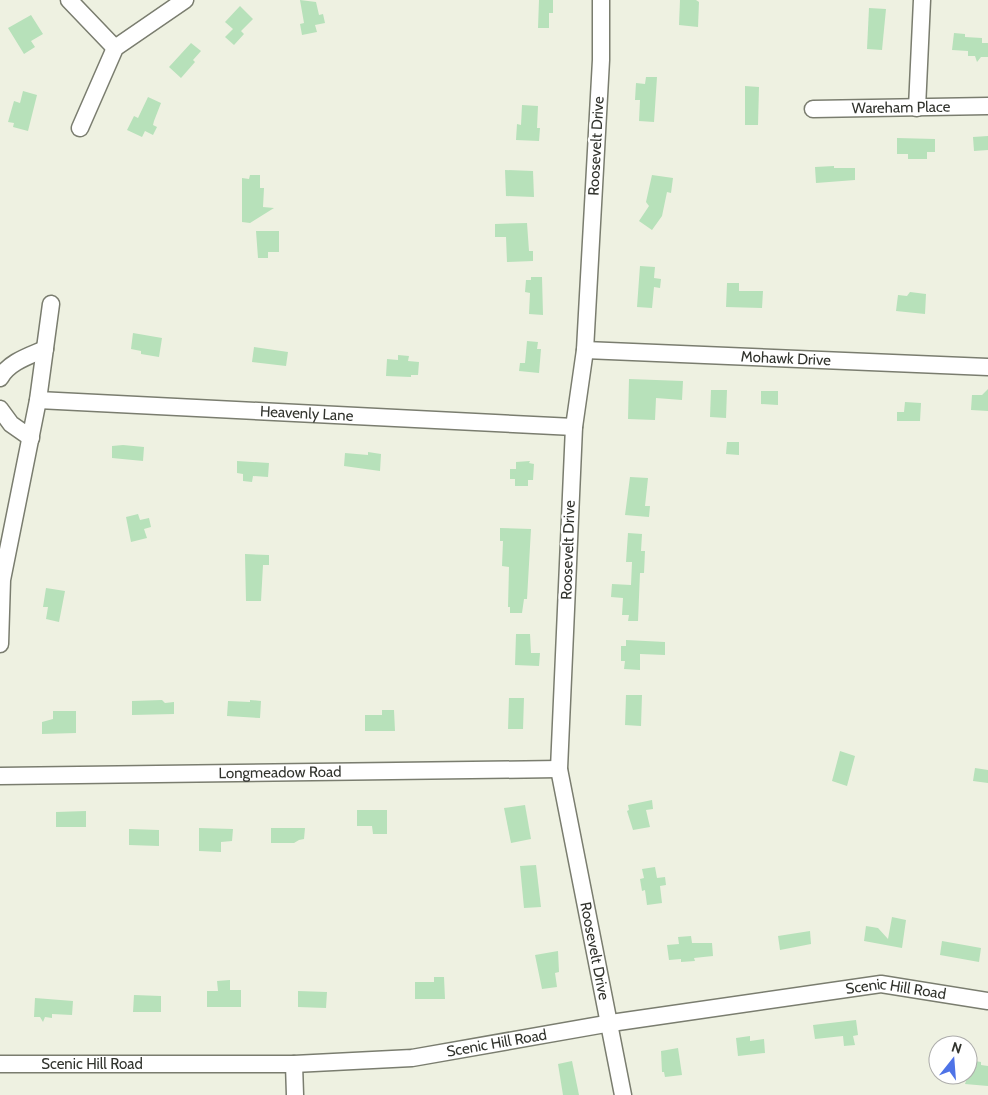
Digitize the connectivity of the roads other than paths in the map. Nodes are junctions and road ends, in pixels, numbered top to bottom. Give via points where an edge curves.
1 (69, 0) edge
2 (185, 0) edge
3 (601, 0) edge
4 (922, 0) edge
5 (115, 48) junction
6 (988, 106) edge
7 (918, 108) junction
8 (813, 109) dead end
9 (80, 128) dead end
10 (51, 304) dead end
11 (45, 349) junction
12 (585, 350) junction
13 (988, 367) edge
14 (0, 378) edge
15 (38, 400) junction
16 (0, 409) edge
17 (574, 427) junction
18 (31, 438) junction
19 (0, 644) edge
20 (559, 769) junction
21 (0, 776) edge
22 (988, 1001) edge
23 (611, 1023) junction
24 (0, 1064) edge
25 (294, 1064) junction
26 (295, 1095) edge
27 (624, 1095) edge

1 - 5 street
2 - 5 street
3 - 12 street, Roosevelt Drive via 601,60
4 - 7 street
5 - 9 street
6 - 7 street, Wareham Place
7 - 8 street, Wareham Place
10 - 11 street
11 - 14 street via 7,368
11 - 15 street
12 - 13 street, Mohawk Drive
12 - 17 street, Roosevelt Drive
15 - 17 street, Heavenly Lane
15 - 18 street
16 - 18 street via 11,424
17 - 20 street, Roosevelt Drive
18 - 19 street via 2,580
20 - 21 street, Longmeadow Road
20 - 23 street, Roosevelt Drive
22 - 23 street, Scenic Hill Road via 881,984
23 - 25 street, Scenic Hill Road via 412,1058
23 - 27 street, Roosevelt Drive
24 - 25 street, Scenic Hill Road
25 - 26 street

